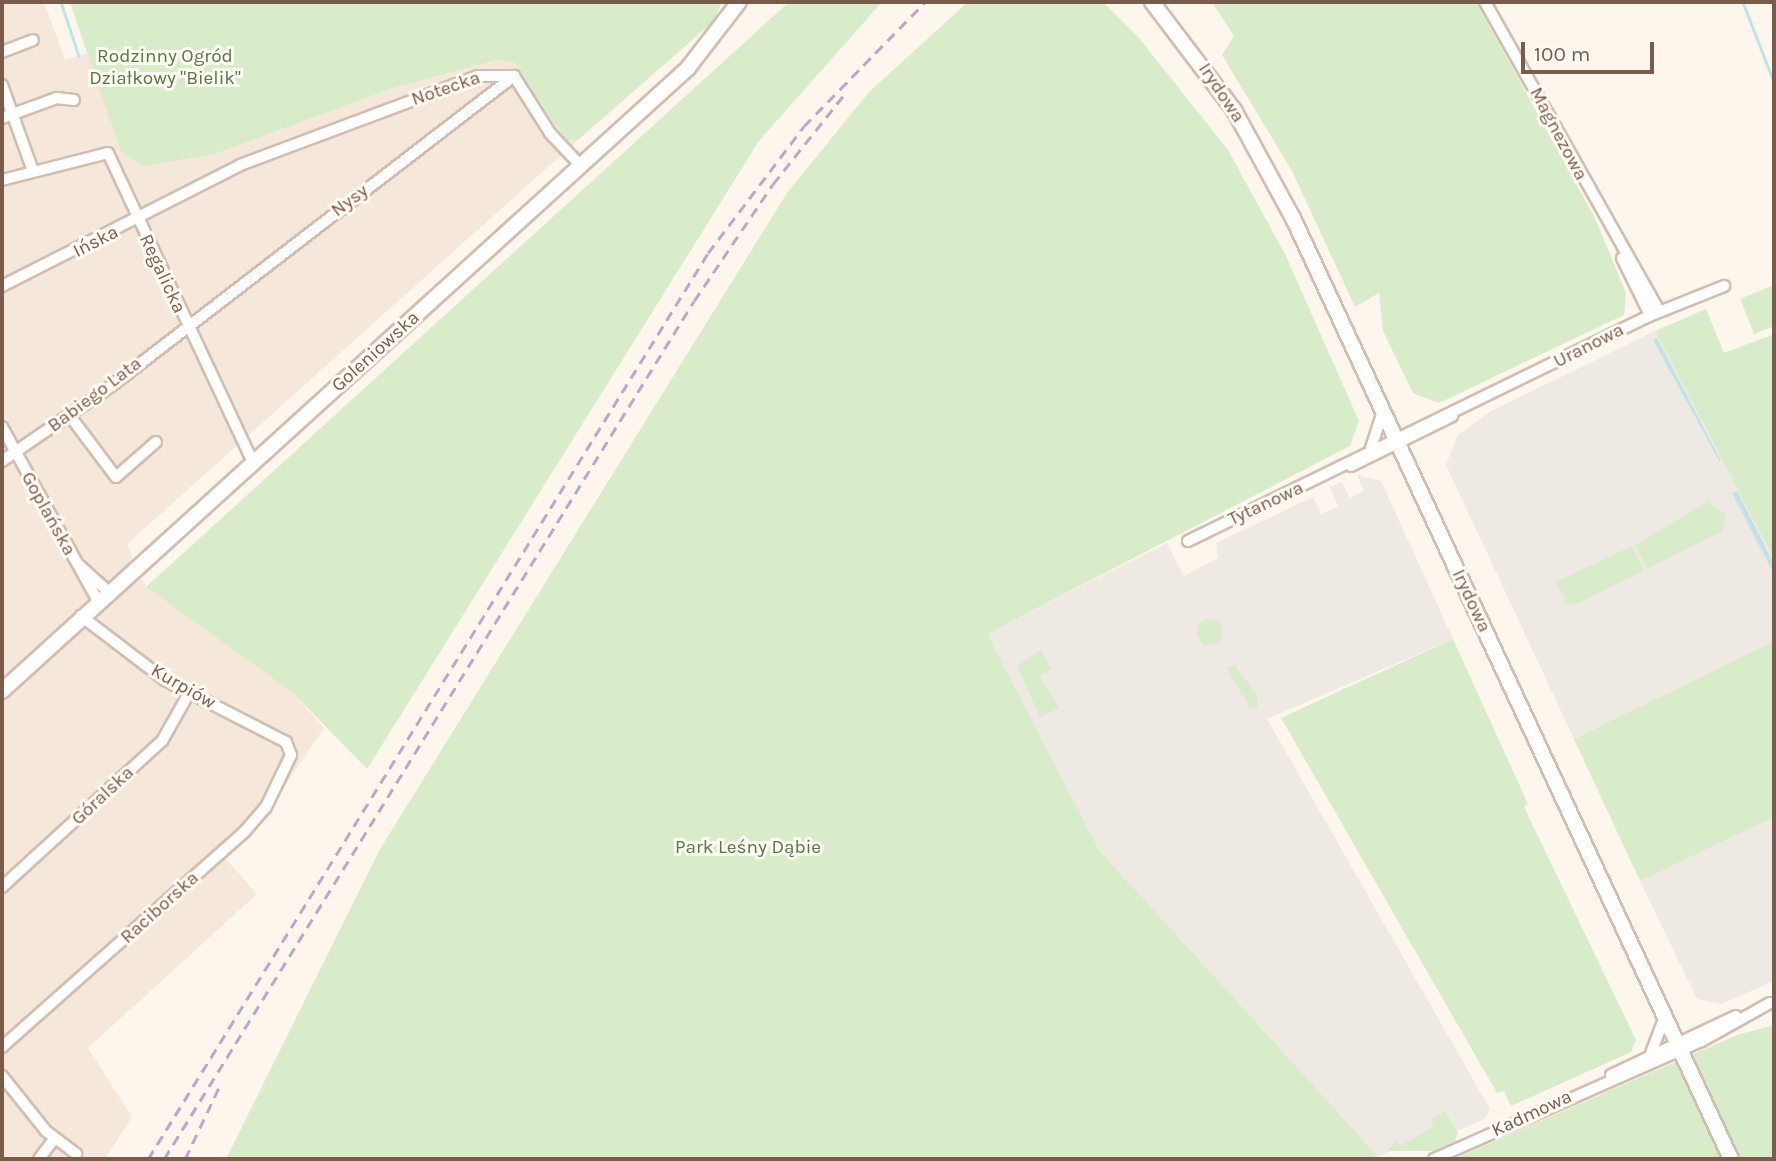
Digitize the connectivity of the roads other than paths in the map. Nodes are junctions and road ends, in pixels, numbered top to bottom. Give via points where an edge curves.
1 (739, 2) edge
2 (1153, 2) edge
3 (1165, 2) edge
4 (1485, 2) edge
5 (33, 40) dead end
6 (2, 52) edge
7 (1194, 53) junction
8 (514, 76) junction
9 (2, 85) edge
10 (74, 100) dead end
11 (7, 116) edge
12 (313, 138) joint
13 (581, 166) junction
14 (33, 171) junction
15 (2, 180) edge
16 (139, 220) junction
17 (2, 286) edge
18 (1724, 286) dead end
19 (1655, 313) junction
20 (186, 326) junction
21 (1383, 412) junction
22 (69, 416) junction
23 (2, 428) edge
24 (156, 442) dead end
25 (1397, 442) junction
26 (1367, 451) junction
27 (15, 453) junction
28 (2, 461) edge
29 (253, 463) junction
30 (1344, 467) junction
31 (1188, 541) dead end
32 (103, 596) junction
33 (81, 616) junction
34 (2, 691) edge
35 (189, 693) junction
36 (290, 748) joint
37 (2, 887) edge
38 (1772, 1002) edge
39 (1665, 1017) junction
40 (1678, 1046) junction
41 (2, 1047) edge
42 (1648, 1055) junction
43 (2, 1076) edge
44 (1592, 1086) junction
45 (55, 1138) junction
46 (76, 1154) dead end
47 (39, 1159) edge
48 (1434, 1159) edge
49 (1731, 1159) edge

1 - 13 street, Goleniowska via 700,57
2 - 7 street, Irydowa
3 - 7 street, Irydowa
4 - 19 street, Magnezowa
5 - 6 street
7 - 21 street, Irydowa via 1263,160
8 - 12 street, Notecka via 462,80
8 - 13 street via 550,133
8 - 20 street, Nysy
9 - 11 street
10 - 11 street via 64,97
11 - 14 street
12 - 16 street, Regalicka via 201,182
13 - 29 street, Goleniowska
14 - 15 street
14 - 16 street, Ińska via 101,151 117,169
16 - 17 street, Ińska
16 - 20 street, Regalicka
18 - 19 street, Uranowa
19 - 25 street, Uranowa
20 - 22 street, Babiego Lata
20 - 29 street, Regalicka
21 - 25 street, Irydowa
21 - 26 street, Tytanowa via 1378,439
22 - 24 street via 116,477
22 - 27 street, Babiego Lata
23 - 27 street, Goplańska
25 - 26 street, Tytanowa
25 - 30 street, Tytanowa
25 - 39 street, Irydowa
26 - 30 street, Tytanowa
27 - 28 street, Babiego Lata
27 - 32 street, Goplańska via 75,563
29 - 32 street, Goleniowska
30 - 31 street, Tytanowa
32 - 33 street, Goleniowska
33 - 34 street, Goleniowska
33 - 35 street, Kurpiów
35 - 36 street, Kurpiów
35 - 37 street, Góralska via 162,740
36 - 41 street, Raciborska via 274,793 245,831
38 - 40 street
39 - 40 street, Irydowa
39 - 42 street via 1661,1039
40 - 42 street, Kadmowa
40 - 44 street, Kadmowa
40 - 49 street, Irydowa
42 - 44 street, Kadmowa
43 - 45 street
44 - 48 street, Kadmowa
45 - 46 street
45 - 47 street

